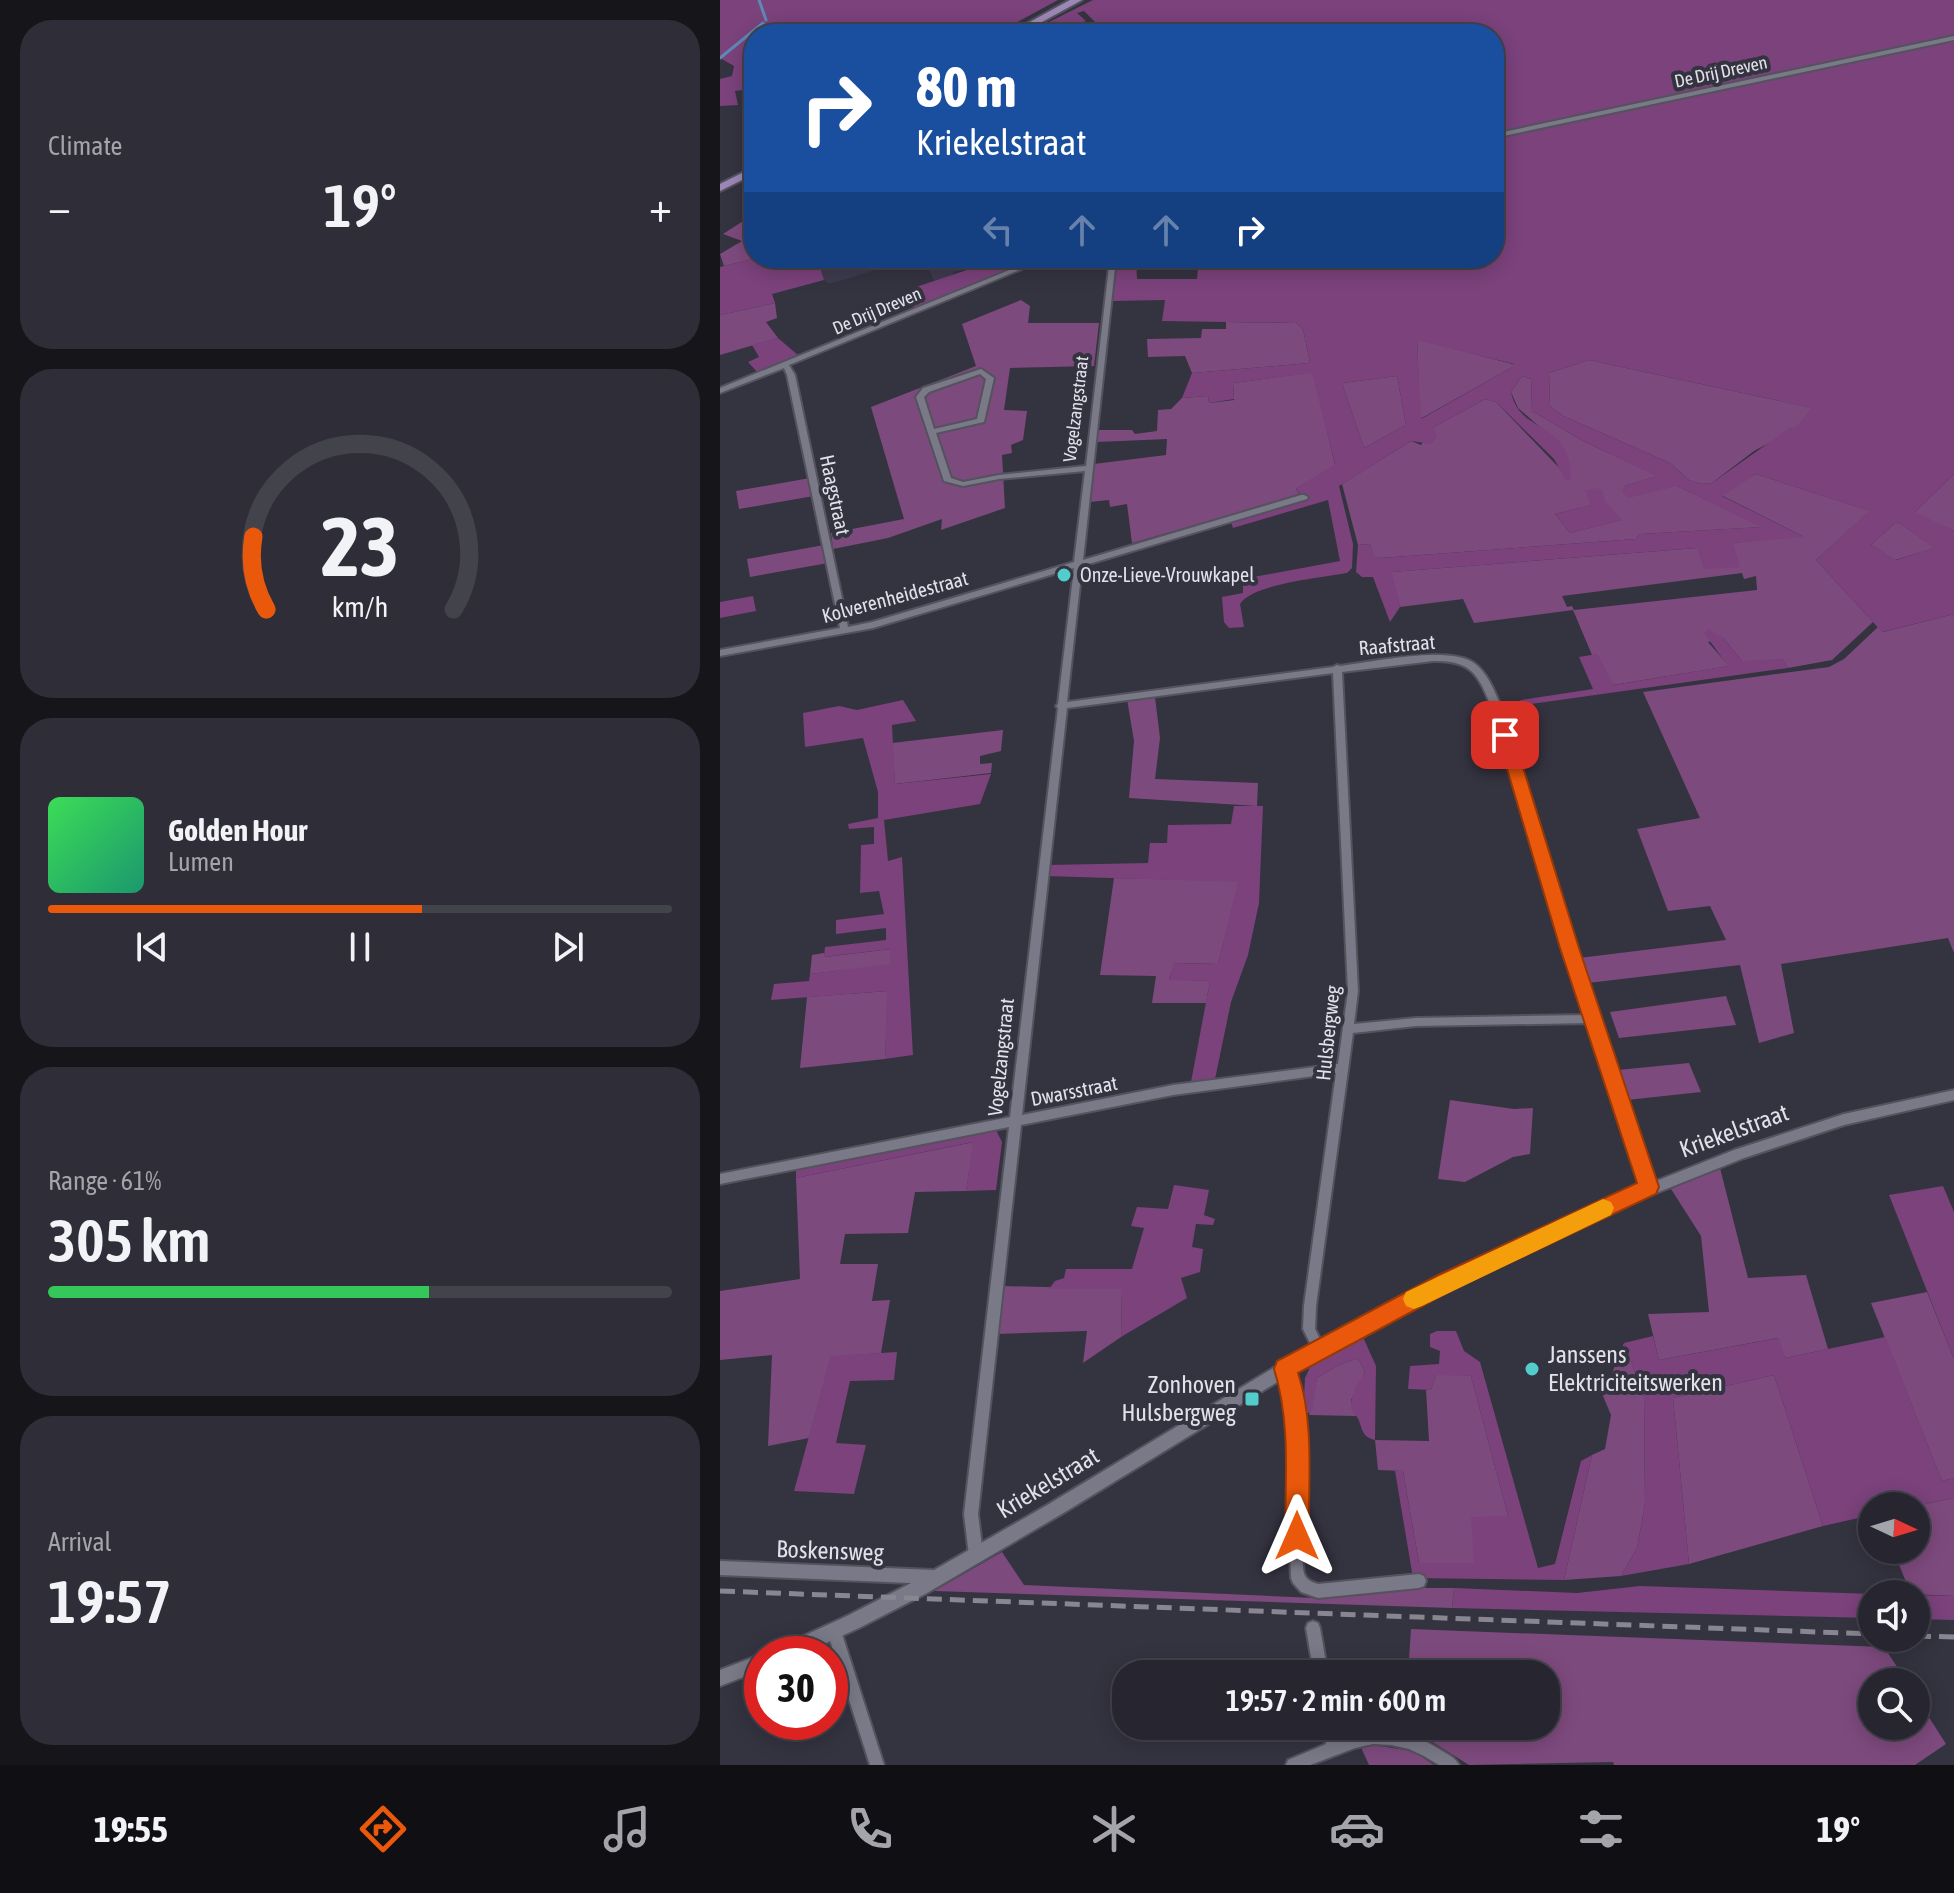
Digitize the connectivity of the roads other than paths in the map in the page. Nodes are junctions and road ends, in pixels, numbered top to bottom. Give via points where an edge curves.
1 (1077, 0) edge
2 (1032, 24) edge
3 (1954, 38) edge
4 (1504, 134) edge
5 (744, 175) edge
6 (720, 188) edge
7 (1021, 268) edge
8 (1112, 268) edge
9 (787, 367) junction
10 (720, 391) edge
11 (931, 432) junction
12 (1087, 468) junction
13 (1304, 497) dead end
14 (1076, 564) junction
15 (845, 631) junction
16 (720, 653) edge
17 (1337, 668) junction
18 (1061, 706) junction
19 (1594, 1019) junction
20 (1350, 1029) junction
21 (1343, 1068) junction
22 (1954, 1095) edge
23 (1014, 1122) junction
24 (720, 1179) edge
25 (1649, 1187) junction
26 (1319, 1349) junction
27 (1285, 1369) junction
28 (976, 1555) junction
29 (720, 1568) edge
30 (939, 1577) junction
31 (1419, 1581) dead end
32 (1313, 1628) dead end
33 (834, 1631) junction
34 (823, 1636) edge
35 (1319, 1660) edge
36 (744, 1669) edge
37 (720, 1678) edge
38 (1332, 1740) edge
39 (1333, 1746) junction
40 (877, 1765) edge
41 (1293, 1765) edge
42 (1452, 1765) edge

1 - 2 main road
3 - 4 street, De Drij Dreven
5 - 6 main road
7 - 9 street, De Drij Dreven
8 - 12 street, Vogelzangstraat
9 - 10 street, De Drij Dreven
9 - 15 street, Haagstraat
11 - 11 street via 922,392 974,371 989,375 981,420
11 - 12 street via 947,479 955,484
12 - 14 street, Vogelzangstraat
13 - 14 street
14 - 15 street, Kolverenheidestraat
14 - 18 street, Vogelzangstraat
15 - 16 street, Kolverenheidestraat
17 - 18 street, Raafstraat
17 - 19 street, Raafstraat via 1446,658 1481,671
17 - 20 street, Hulsbergweg via 1353,991
18 - 23 street, Vogelzangstraat
19 - 20 street via 1416,1022
19 - 25 street, Raafstraat
20 - 21 street, Hulsbergweg
21 - 23 street, Dwarsstraat via 1217,1082
21 - 26 street, Hulsbergweg via 1310,1306 1309,1329
22 - 25 street, Kriekelstraat via 1772,1140
23 - 24 street, Dwarsstraat
23 - 28 street, Vogelzangstraat via 971,1514
25 - 26 street, Kriekelstraat via 1446,1282
26 - 27 street, Kriekelstraat
27 - 28 street, Kriekelstraat
27 - 31 street via 1296,1424 1298,1578 1318,1591
28 - 30 street, Kriekelstraat
29 - 30 street, Boskensweg
30 - 33 street, Kriekelstraat
32 - 35 street
33 - 34 street, Kriekelstraat
33 - 40 street
36 - 37 street
38 - 39 street
39 - 41 street
39 - 42 street via 1361,1737 1394,1737 1430,1749

